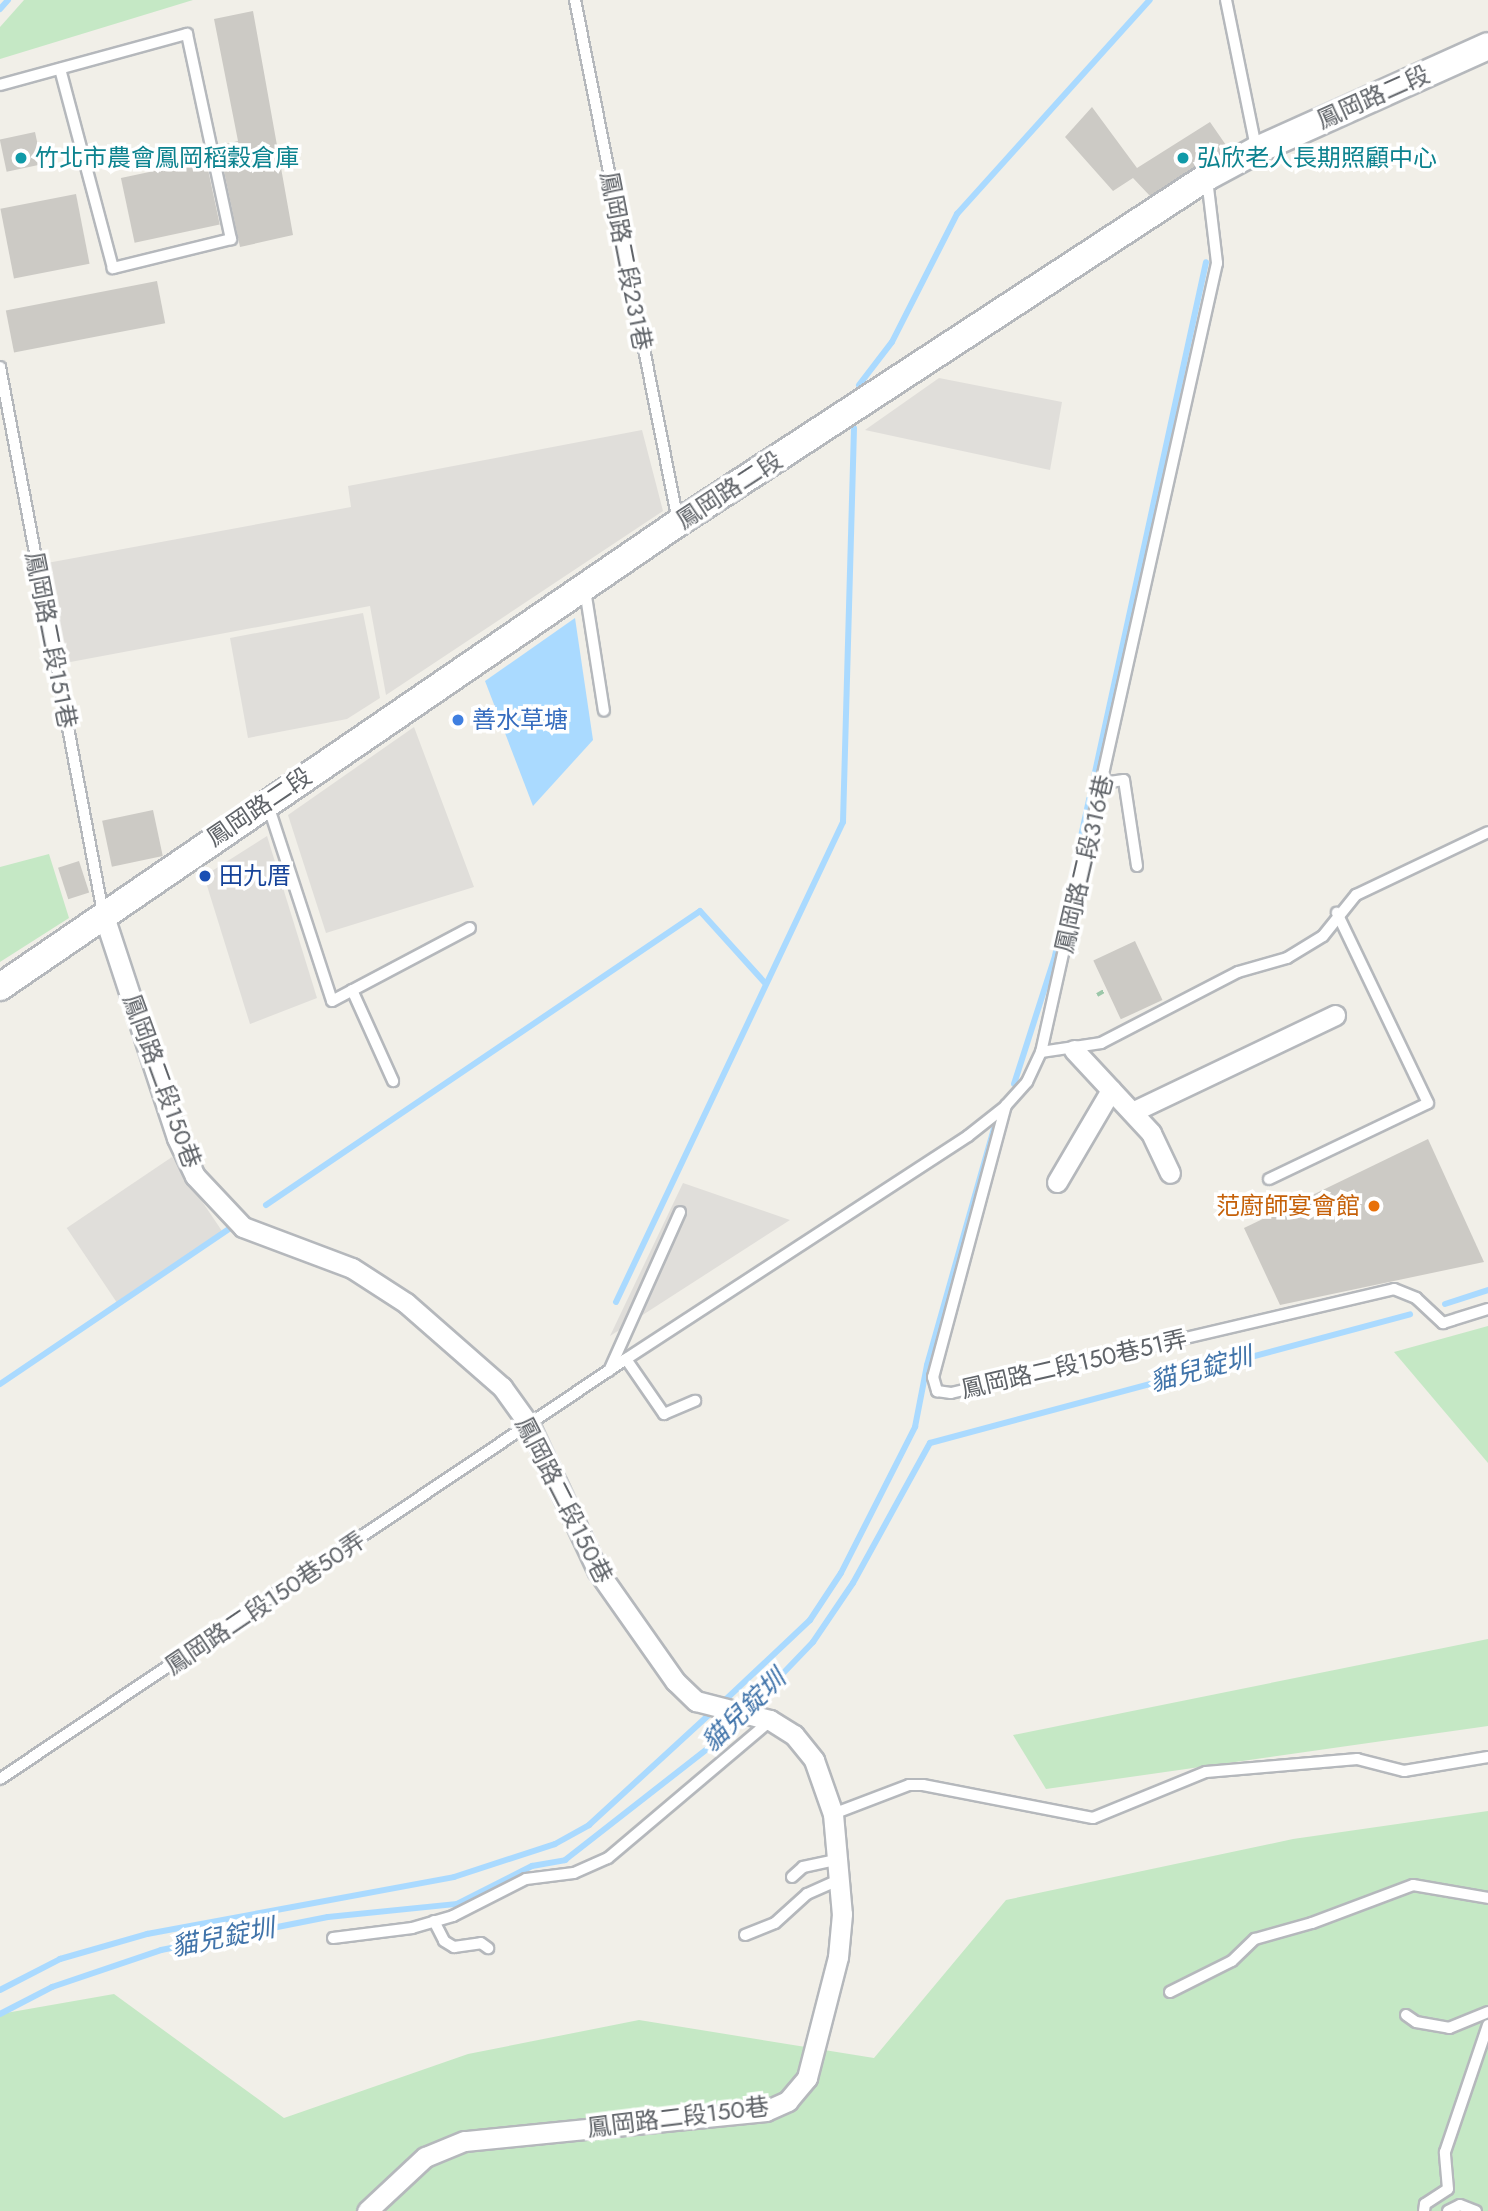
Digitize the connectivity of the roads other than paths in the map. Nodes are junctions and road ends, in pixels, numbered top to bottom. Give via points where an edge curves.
1 (575, 0) edge
2 (1226, 0) edge
3 (1488, 46) edge
4 (60, 69) junction
5 (0, 85) edge
6 (1257, 150) junction
7 (1207, 177) junction
8 (0, 367) edge
9 (678, 523) junction
10 (585, 586) junction
11 (604, 711) dead end
12 (1102, 783) junction
13 (267, 801) junction
14 (1488, 832) edge
15 (1137, 866) dead end
16 (103, 913) junction
17 (1337, 913) junction
18 (470, 928) dead end
19 (0, 987) edge
20 (352, 990) junction
21 (1335, 1015) dead end
22 (1074, 1050) junction
23 (1041, 1052) junction
24 (393, 1082) dead end
25 (1111, 1090) junction
26 (1006, 1105) junction
27 (1132, 1112) junction
28 (1170, 1173) dead end
29 (1269, 1179) dead end
30 (1057, 1182) dead end
31 (680, 1212) dead end
32 (1488, 1309) edge
33 (626, 1359) junction
34 (609, 1371) junction
35 (695, 1401) dead end
36 (530, 1426) junction
37 (770, 1720) junction
38 (1488, 1757) edge
39 (0, 1779) edge
40 (833, 1814) junction
41 (839, 1869) junction
42 (792, 1877) dead end
43 (1488, 1898) edge
44 (435, 1921) junction
45 (745, 1935) dead end
46 (332, 1938) dead end
47 (488, 1948) dead end
48 (1170, 1992) dead end
49 (1488, 2012) edge
50 (1406, 2015) dead end
51 (1488, 2025) edge
52 (367, 2211) edge
53 (1424, 2211) edge
54 (1448, 2211) edge
55 (1476, 2211) edge

1 - 9 lane, 鳳岡路二段231巷
2 - 6 lane
3 - 6 street, 鳳岡路二段
4 - 4 lane via 187,34 231,239 113,268
4 - 5 lane
6 - 7 street, 鳳岡路二段
7 - 9 street, 鳳岡路二段
7 - 12 lane, 鳳岡路二段316巷 via 1217,263
8 - 16 lane, 鳳岡路二段151巷
9 - 10 street, 鳳岡路二段
10 - 11 lane
10 - 13 street, 鳳岡路二段
12 - 15 lane via 1125,780
12 - 23 lane, 鳳岡路二段316巷
13 - 16 street, 鳳岡路二段
13 - 20 lane via 332,1001
14 - 17 lane via 1356,895
16 - 19 street, 鳳岡路二段
16 - 36 street, 鳳岡路二段150巷 via 177,1138 195,1176 243,1227 352,1268 405,1303 502,1387
17 - 22 lane via 1323,936 1287,958 1238,972 1101,1043
17 - 29 lane via 1428,1103
18 - 20 lane
20 - 24 lane
21 - 27 street
22 - 23 lane
22 - 25 street
23 - 26 lane, 鳳岡路二段150巷51弄 via 1027,1082
25 - 27 street
25 - 30 street
26 - 32 lane, 鳳岡路二段150巷51弄 via 933,1377 937,1391 951,1393 1394,1289 1416,1298 1443,1323
26 - 33 lane, 鳳岡路二段150巷51弄 via 968,1136
27 - 28 street via 1151,1133
31 - 34 lane
33 - 34 lane, 鳳岡路二段150巷51弄
33 - 35 lane via 664,1414
34 - 36 lane, 鳳岡路二段150巷51弄
36 - 37 street, 鳳岡路二段150巷 via 597,1570 675,1681 696,1701
36 - 39 lane, 鳳岡路二段150巷50弄
37 - 40 street, 鳳岡路二段150巷 via 794,1735 814,1760
37 - 44 lane via 608,1858 574,1873 526,1879
38 - 40 lane via 1404,1771 1357,1759 1206,1772 1127,1808 1093,1818 923,1785 909,1785
40 - 41 street, 鳳岡路二段150巷
41 - 42 lane via 803,1867
41 - 45 lane via 775,1923
41 - 52 street, 鳳岡路二段150巷 via 838,1957 807,2078 788,2101 766,2111 464,2141 425,2157
43 - 48 lane via 1413,1885 1255,1939 1233,1961
44 - 46 lane
44 - 47 lane via 444,1941 454,1947 481,1943
49 - 50 lane via 1448,2028 1416,2022
51 - 53 lane via 1445,2152 1448,2189 1425,2204
54 - 55 lane via 1460,2205

